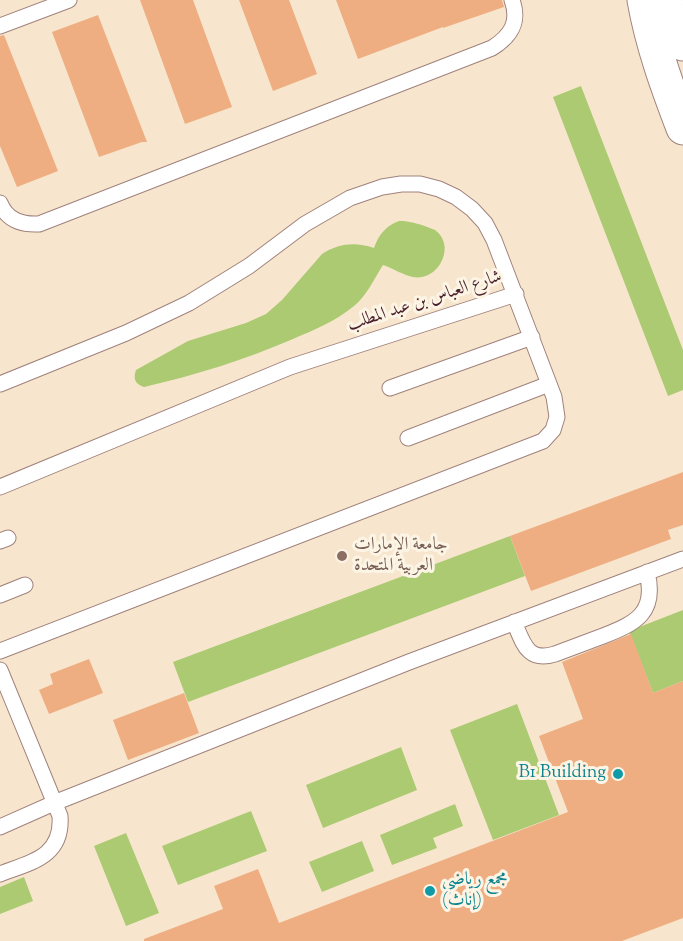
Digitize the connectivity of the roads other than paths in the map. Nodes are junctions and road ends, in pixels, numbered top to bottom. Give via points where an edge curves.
1 (69, 0) edge
2 (512, 0) edge
3 (644, 0) edge
4 (652, 0) edge
5 (665, 0) edge
6 (679, 0) edge
7 (683, 8) edge
8 (0, 26) edge
9 (683, 44) edge
10 (683, 82) edge
11 (683, 128) edge
12 (0, 203) edge
13 (516, 294) junction
14 (532, 338) junction
15 (0, 384) edge
16 (549, 384) junction
17 (390, 388) dead end
18 (408, 438) dead end
19 (0, 487) edge
20 (683, 559) edge
21 (647, 572) junction
22 (26, 585) dead end
23 (0, 595) edge
24 (514, 622) junction
25 (0, 651) edge
26 (0, 670) edge
27 (54, 803) junction
28 (0, 827) edge
29 (0, 874) edge

1 - 8 lane
2 - 12 lane via 515,20 511,32 492,48 39,224 19,223
3 - 11 street via 665,81
4 - 10 street
5 - 9 street
6 - 7 street
13 - 14 lane
13 - 15 lane, شارع العباس بن عبد المطلب via 494,240 472,208 439,189 420,184 382,187 350,198 305,224 249,266 189,303
13 - 19 lane, شارع العباس بن عبد المطلب via 290,367
14 - 16 lane
14 - 17 lane
16 - 18 lane
16 - 25 lane via 557,417 553,430 543,441
20 - 21 lane
21 - 24 lane
21 - 24 lane via 649,598 636,620 547,657 525,648
22 - 23 lane
24 - 27 lane
26 - 27 lane
27 - 28 lane
27 - 29 lane via 61,827 51,850

